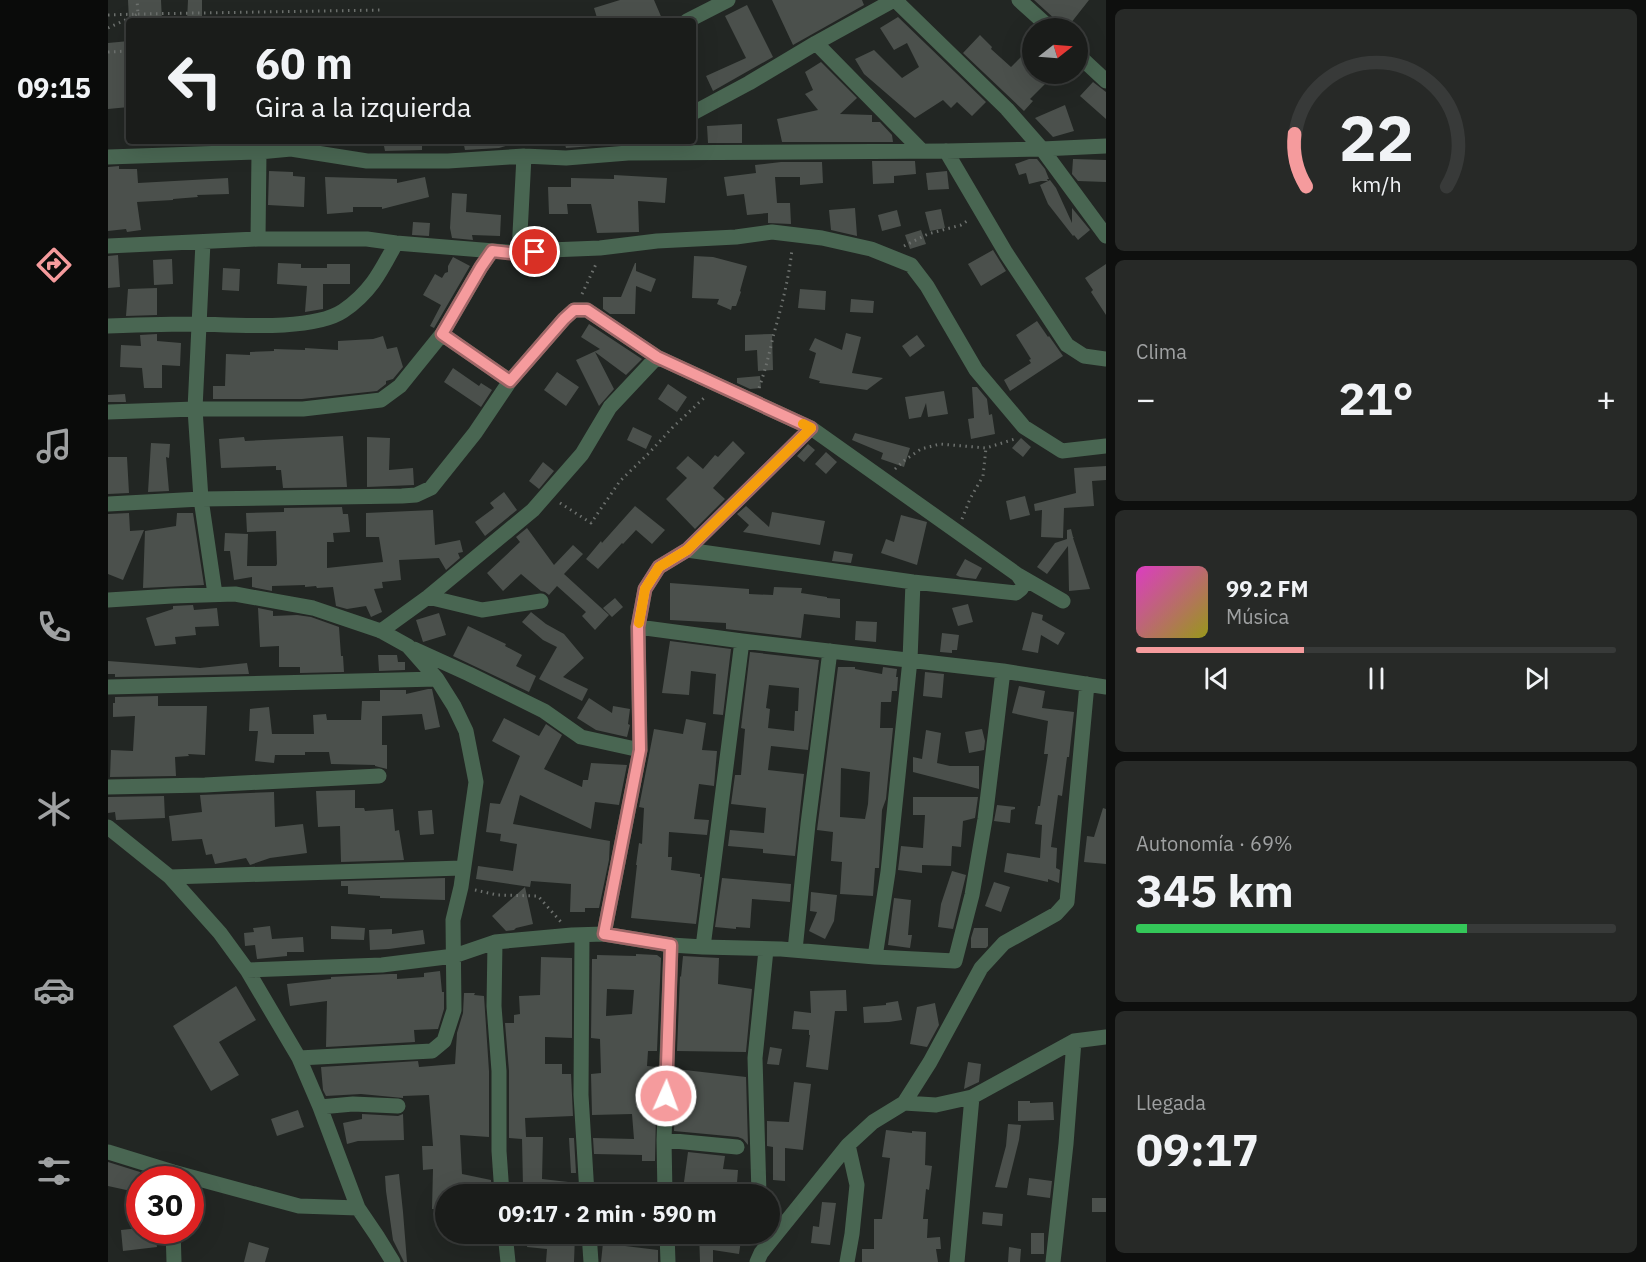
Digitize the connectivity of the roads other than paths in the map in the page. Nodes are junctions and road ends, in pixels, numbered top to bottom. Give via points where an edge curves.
1 (729, 0) edge
2 (895, 0) edge
3 (1019, 0) edge
4 (693, 18) edge
5 (1039, 18) edge
6 (816, 43) junction
7 (1088, 64) edge
8 (1106, 81) edge
9 (696, 111) edge
10 (307, 144) edge
11 (640, 144) edge
12 (1106, 146) edge
13 (291, 149) junction
14 (1042, 149) junction
15 (922, 150) junction
16 (946, 151) junction
17 (259, 152) junction
18 (628, 153) junction
19 (524, 156) junction
20 (108, 157) edge
21 (1106, 236) edge
22 (258, 239) junction
23 (202, 242) junction
24 (396, 243) junction
25 (108, 246) edge
26 (492, 251) junction
27 (519, 254) junction
28 (198, 324) junction
29 (108, 326) edge
30 (442, 334) junction
31 (657, 357) junction
32 (1106, 359) edge
33 (510, 381) junction
34 (195, 409) junction
35 (108, 412) edge
36 (811, 428) junction
37 (1106, 446) edge
38 (201, 499) junction
39 (108, 504) edge
40 (687, 550) junction
41 (1018, 575) junction
42 (913, 582) junction
43 (215, 594) junction
44 (428, 597) junction
45 (108, 600) edge
46 (542, 601) dead end
47 (1063, 601) dead end
48 (638, 627) junction
49 (381, 631) junction
50 (742, 641) junction
51 (830, 651) junction
52 (910, 660) junction
53 (435, 670) junction
54 (1003, 671) junction
55 (1087, 684) junction
56 (108, 687) edge
57 (1106, 687) edge
58 (640, 750) junction
59 (379, 776) dead end
60 (108, 787) edge
61 (108, 827) edge
62 (462, 868) junction
63 (170, 877) junction
64 (604, 934) junction
65 (577, 935) junction
66 (495, 942) junction
67 (671, 945) junction
68 (703, 947) junction
69 (766, 950) junction
70 (795, 950) junction
71 (454, 956) junction
72 (875, 957) junction
73 (247, 970) junction
74 (1106, 1037) edge
75 (1074, 1041) junction
76 (299, 1058) junction
77 (972, 1097) junction
78 (904, 1103) junction
79 (398, 1106) dead end
80 (321, 1107) junction
81 (664, 1140) junction
82 (848, 1145) junction
83 (737, 1147) dead end
84 (108, 1152) edge
85 (146, 1166) edge
86 (204, 1183) edge
87 (501, 1184) edge
88 (586, 1184) edge
89 (665, 1184) edge
90 (759, 1184) edge
91 (358, 1208) junction
92 (173, 1244) edge
93 (506, 1244) edge
94 (590, 1244) edge
95 (667, 1244) edge
96 (759, 1257) edge
97 (174, 1262) edge
98 (393, 1262) edge
99 (508, 1262) edge
100 (591, 1262) edge
101 (668, 1262) edge
102 (847, 1262) edge
103 (957, 1262) edge
104 (1053, 1262) edge

1 - 4 street
2 - 6 street
2 - 14 street via 1007,109
3 - 5 street
6 - 9 street
6 - 15 street
7 - 8 street
10 - 13 street
11 - 18 street
12 - 14 street
13 - 17 street
13 - 19 street via 367,161
14 - 16 street
14 - 21 street
15 - 16 street
15 - 18 street
16 - 32 street via 1006,253 1067,345 1084,356
17 - 20 street
17 - 22 street
18 - 19 street via 566,158
19 - 27 street
22 - 23 street
22 - 24 street via 367,239
23 - 25 street
23 - 28 street
24 - 26 street
24 - 28 street via 375,281 358,299 323,320 278,325
26 - 27 street
26 - 30 street
27 - 37 street via 772,232 871,249 911,265 976,370 1024,427 1062,451
28 - 29 street
28 - 34 street
30 - 33 street
30 - 34 street via 400,386 381,400 303,409
31 - 33 street via 587,310 574,310
31 - 36 street
31 - 44 street via 610,407 582,454 533,510
33 - 38 street via 475,433 430,488 416,495
34 - 35 street
34 - 38 street
36 - 40 street
36 - 41 street
38 - 39 street
38 - 43 street
40 - 42 street
40 - 48 street via 659,567 645,589
41 - 42 street via 1024,584 1016,593
41 - 47 street
42 - 52 street
43 - 45 street
43 - 49 street via 313,608
44 - 46 street via 482,609
44 - 49 street
48 - 50 street
48 - 58 street
49 - 53 street via 408,646
50 - 51 street
50 - 68 street
51 - 52 street
51 - 70 street
52 - 54 street
52 - 72 street
53 - 56 street
53 - 58 street via 543,711 581,737
53 - 62 street via 466,731 476,782
54 - 55 street
54 - 72 street via 986,819 956,961
55 - 57 street
55 - 78 street via 1067,902 1056,914 1004,943 981,968
58 - 64 street
59 - 60 street
61 - 63 street
62 - 63 street
62 - 71 street via 453,920
63 - 73 street
64 - 65 street
64 - 67 street
65 - 66 street
65 - 88 street
66 - 71 street
66 - 87 street
67 - 68 street
67 - 81 street
68 - 69 street
69 - 70 street
69 - 90 street via 755,1058
70 - 72 street
71 - 73 street via 382,965
71 - 76 street via 454,1010 444,1041 432,1051
73 - 76 street
74 - 75 street
75 - 77 street
75 - 104 street
76 - 80 street
77 - 78 street via 936,1105
77 - 103 street
78 - 82 street via 873,1122
79 - 80 street
80 - 91 street
81 - 83 street
81 - 89 street
82 - 96 street
82 - 102 street via 857,1185
84 - 85 street
86 - 91 street via 298,1206
91 - 98 street
92 - 97 street
93 - 99 street
94 - 100 street
95 - 101 street

